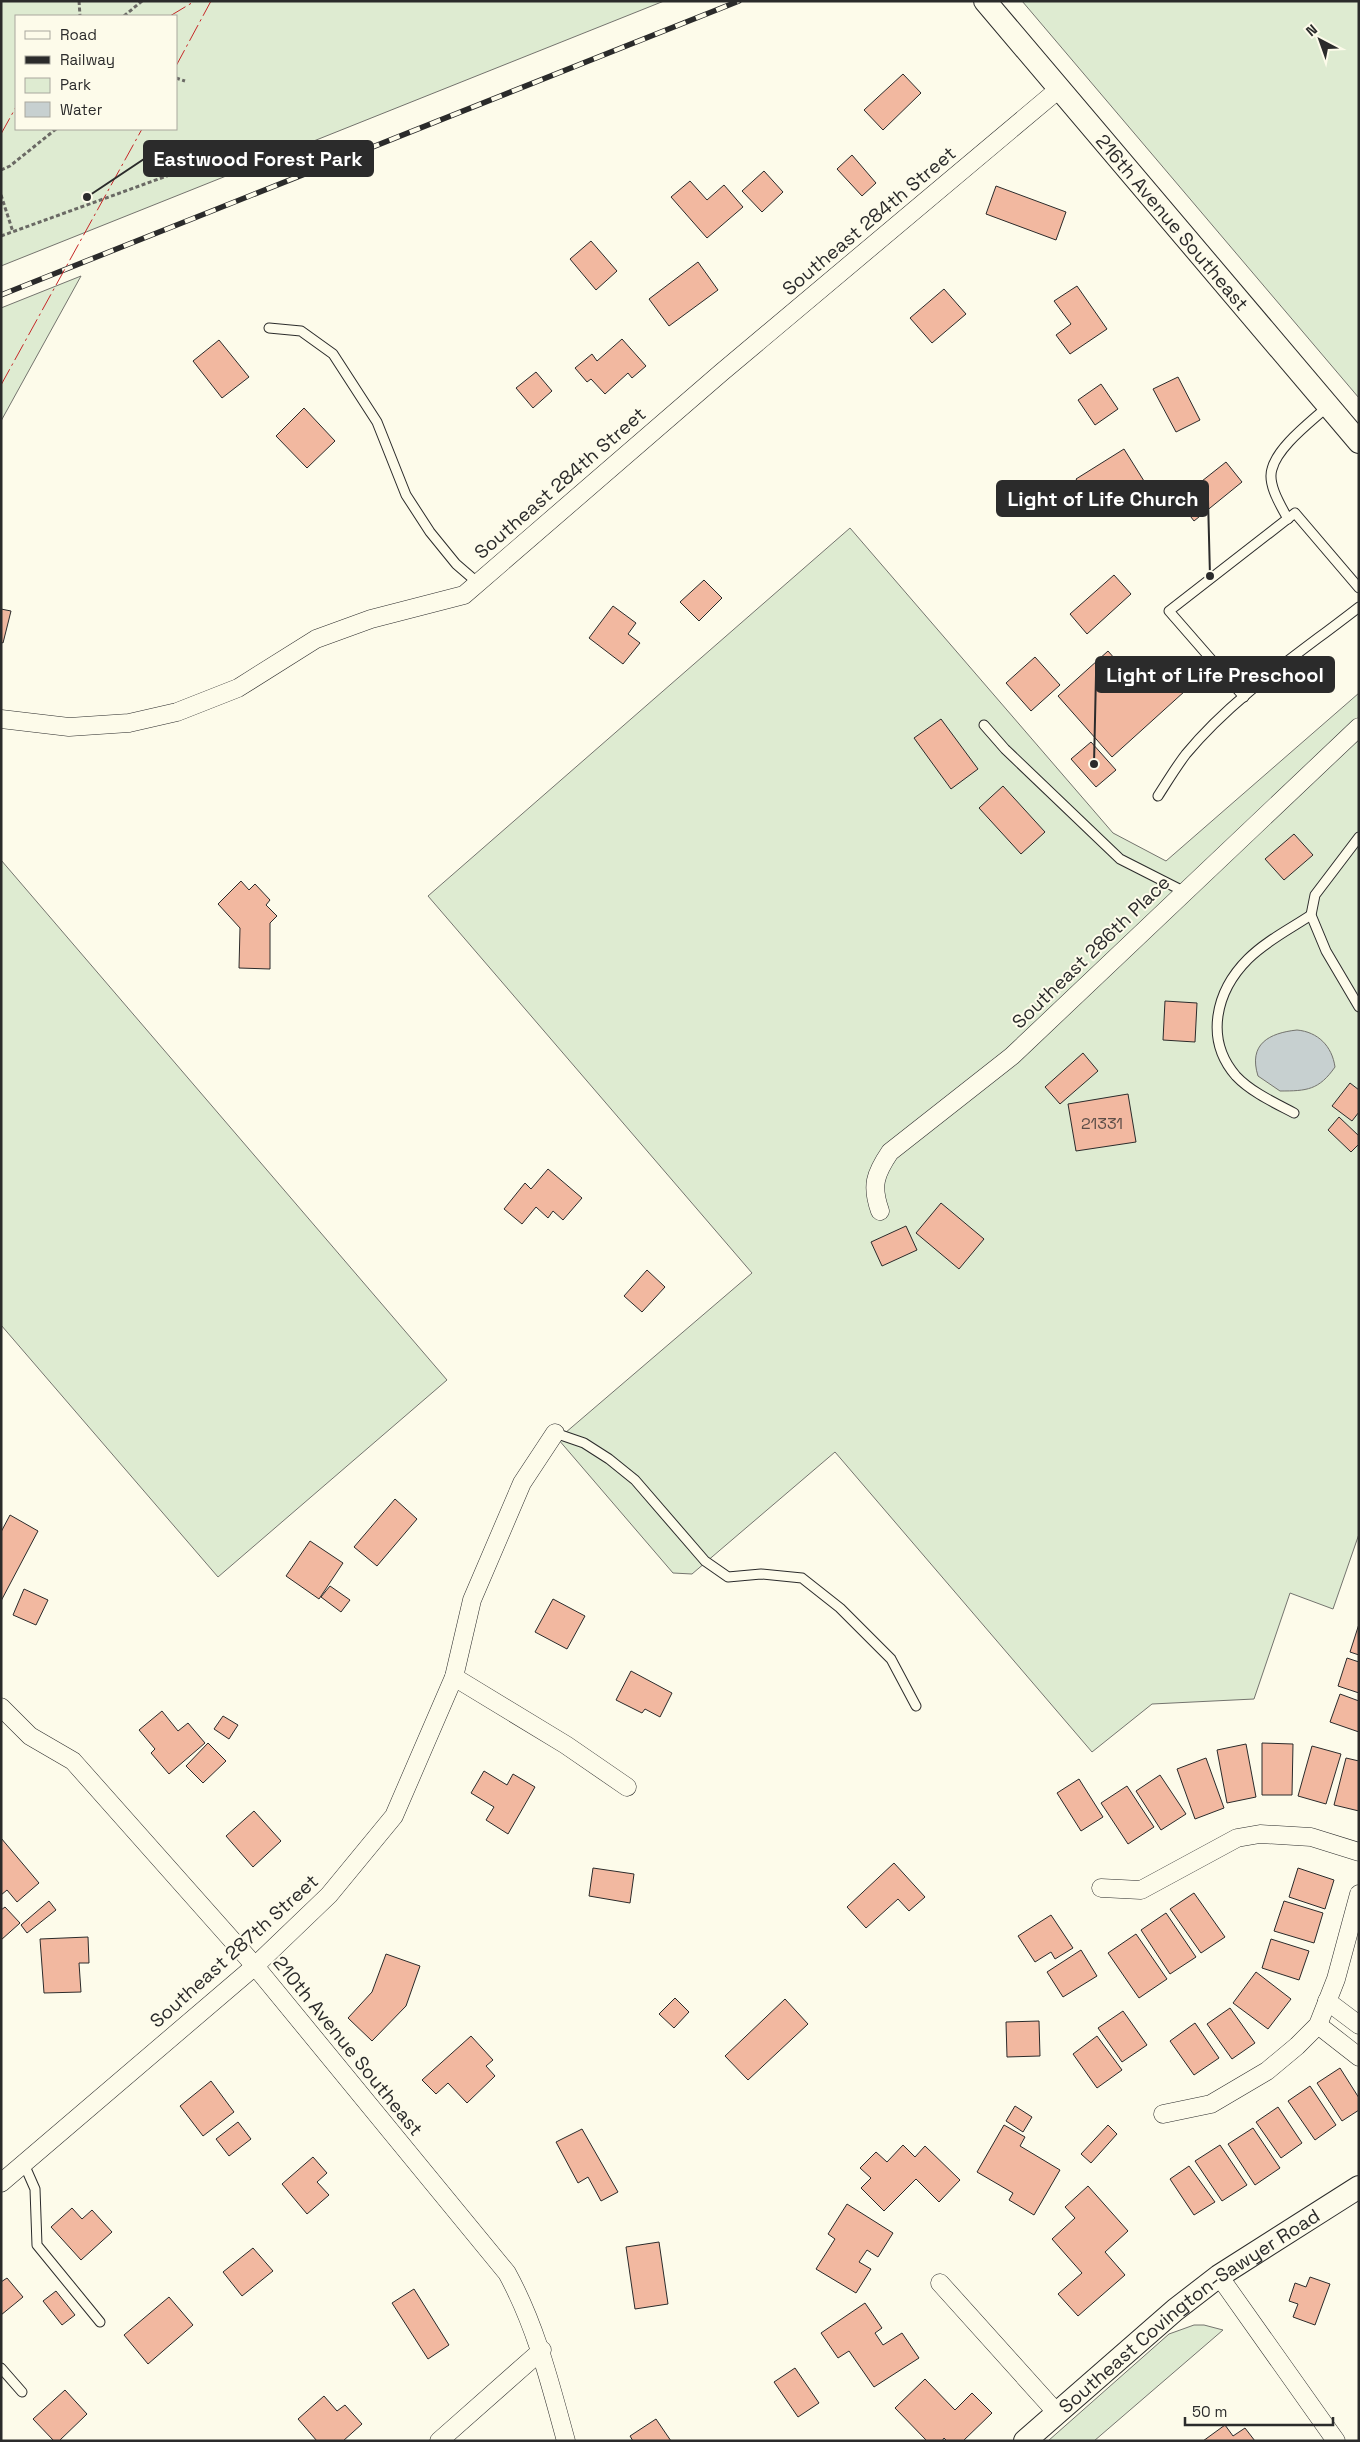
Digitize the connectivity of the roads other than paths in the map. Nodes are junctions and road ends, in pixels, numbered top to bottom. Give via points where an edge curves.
1 (985, 1) edge
2 (1059, 89) junction
3 (268, 328) dead end
4 (1328, 406) junction
5 (1359, 442) edge
6 (1288, 519) junction
7 (478, 583) junction
8 (1359, 588) edge
9 (1359, 607) edge
10 (1244, 697) junction
11 (1, 719) edge
12 (984, 725) dead end
13 (1359, 727) edge
14 (1158, 796) dead end
15 (1359, 837) edge
16 (1185, 892) junction
17 (1311, 915) junction
18 (1359, 1006) edge
19 (1294, 1113) dead end
20 (880, 1211) dead end
21 (555, 1433) joint
22 (454, 1677) junction
23 (916, 1706) dead end
24 (1, 1707) edge
25 (627, 1787) dead end
26 (1359, 1852) edge
27 (1101, 1888) dead end
28 (1359, 1894) edge
29 (255, 1966) junction
30 (1327, 2001) junction
31 (1318, 2025) junction
32 (1359, 2025) edge
33 (1359, 2057) edge
34 (1163, 2114) dead end
35 (24, 2164) junction
36 (1, 2183) edge
37 (1359, 2188) edge
38 (1219, 2276) junction
39 (940, 2283) dead end
40 (100, 2322) dead end
41 (542, 2350) junction
42 (1, 2368) edge
43 (22, 2392) dead end
44 (1057, 2413) junction
45 (439, 2441) edge
46 (566, 2441) edge
47 (1025, 2441) edge
48 (1336, 2441) edge

1 - 2 street, 216th Avenue Southeast
2 - 4 street, 216th Avenue Southeast
2 - 7 street, Southeast 284th Street via 722,372
3 - 7 lane via 301,331 333,354 377,422 406,495 456,564
4 - 5 street, 216th Avenue Southeast
4 - 6 lane via 1287,444 1271,469 1274,494
6 - 8 lane via 1295,513
6 - 10 lane via 1168,611
7 - 11 street, Southeast 284th Street via 464,595 371,619 316,639 238,688 177,712 128,723 69,727
9 - 10 lane
10 - 14 lane via 1216,721 1185,755
12 - 16 lane via 1005,750 1120,859
13 - 16 street, Southeast 286th Place
15 - 17 lane via 1315,895
16 - 20 street, Southeast 286th Place via 1012,1056 890,1152 877,1170 874,1195
17 - 18 lane via 1326,951
17 - 19 lane via 1249,958 1233,975 1217,1013 1216,1028 1221,1050 1237,1077
21 - 22 street, Southeast 287th Street via 522,1483 472,1600
21 - 23 lane via 584,1443 636,1480 705,1561 728,1577 761,1574 802,1578 840,1608 891,1659
22 - 25 street via 566,1745
22 - 29 street, Southeast 287th Street via 394,1816 329,1895
24 - 29 street, 210th Avenue Southeast via 30,1736 74,1761
26 - 27 street via 1311,1837 1260,1834 1237,1838 1141,1890
28 - 30 street
29 - 35 street, Southeast 287th Street
29 - 41 street, 210th Avenue Southeast via 507,2273
30 - 31 street
30 - 32 street
31 - 33 street
31 - 34 street via 1267,2071 1211,2104
35 - 36 street, Southeast 287th Street
35 - 40 lane via 35,2188 37,2245
37 - 38 street, Southeast Covington-Sawyer Road
38 - 44 street, Southeast Covington-Sawyer Road via 1174,2310
38 - 48 street
39 - 44 street
41 - 45 street
41 - 46 street, 210th Avenue Southeast
42 - 43 lane
44 - 47 street, Southeast Covington-Sawyer Road

